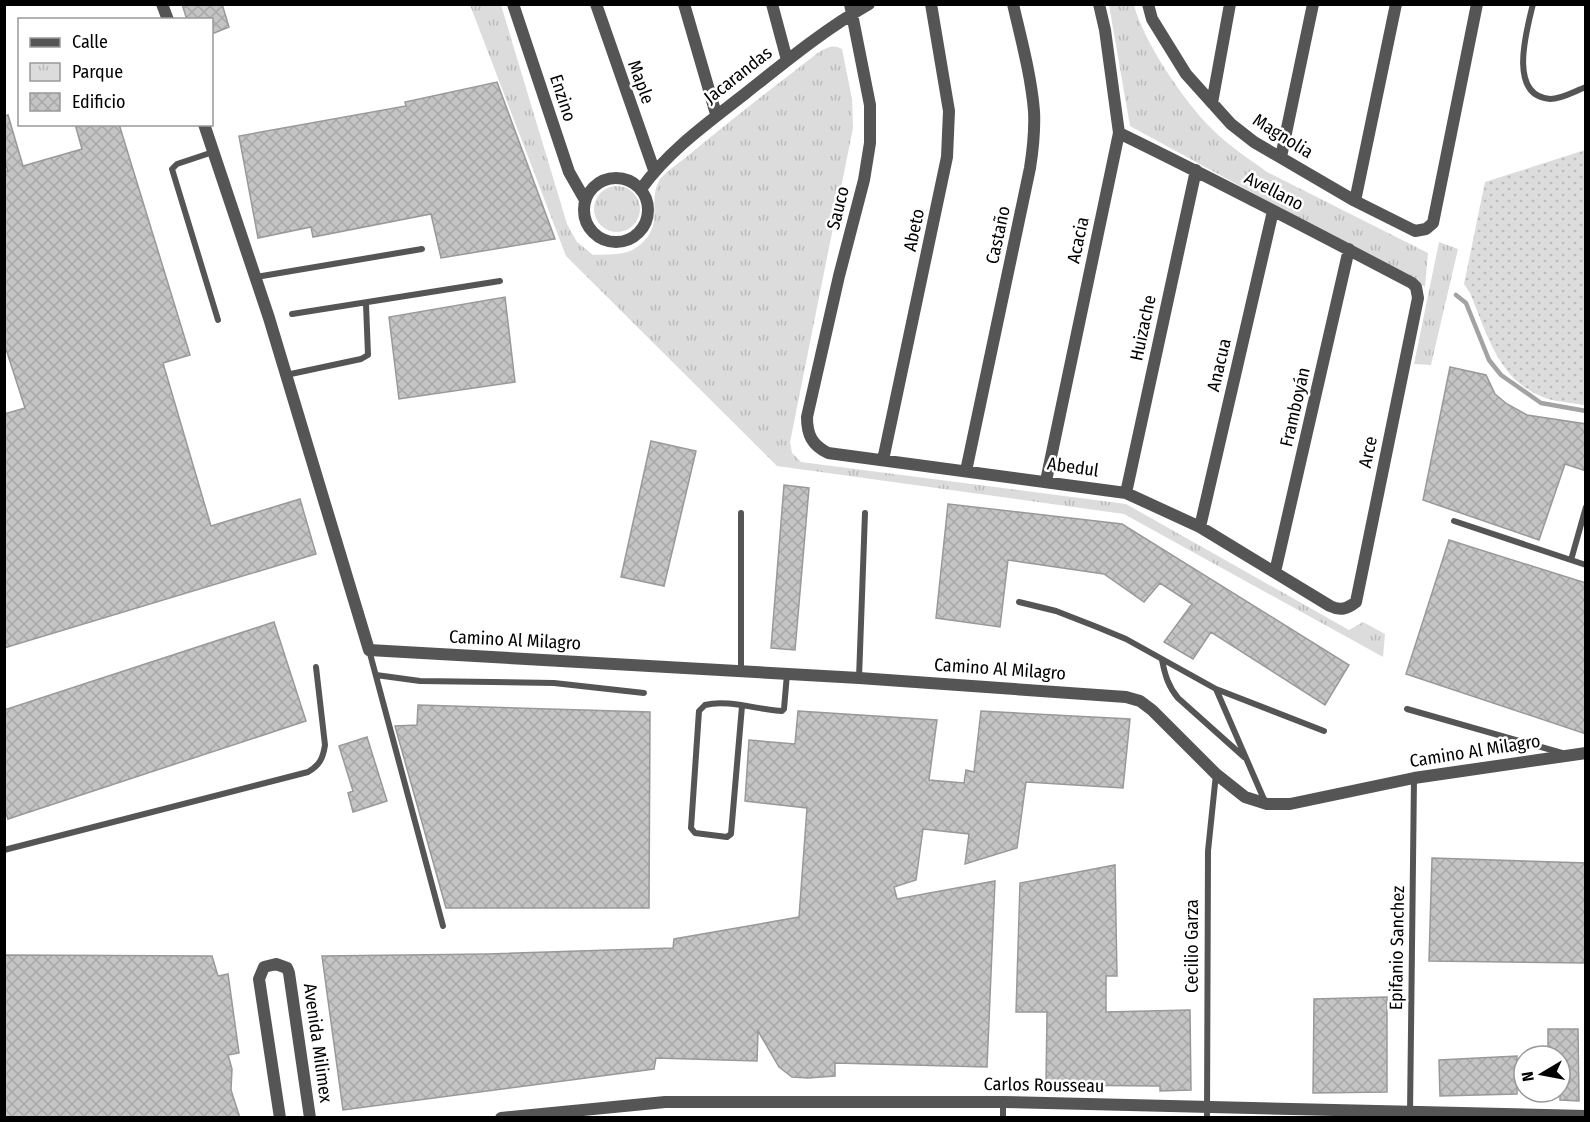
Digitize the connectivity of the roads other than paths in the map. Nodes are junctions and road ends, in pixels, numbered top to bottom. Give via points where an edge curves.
1 (513, 4) edge
2 (596, 4) edge
3 (684, 4) edge
4 (772, 4) edge
5 (869, 4) edge
6 (931, 4) edge
7 (1013, 4) edge
8 (1099, 4) edge
9 (1148, 4) edge
10 (1230, 4) edge
11 (1313, 4) edge
12 (1396, 4) edge
13 (1477, 4) edge
14 (1533, 4) edge
15 (851, 9) edge
16 (787, 60) junction
17 (1586, 87) edge
18 (1212, 103) junction
19 (716, 114) junction
20 (205, 126) edge
21 (1119, 133) junction
22 (213, 152) junction
23 (1281, 158) junction
24 (654, 170) junction
25 (1196, 170) junction
26 (641, 189) junction
27 (585, 200) junction
28 (1356, 201) junction
29 (1273, 211) junction
30 (422, 249) dead end
31 (1349, 249) junction
32 (255, 277) junction
33 (500, 281) dead end
34 (1412, 283) joint
35 (366, 304) junction
36 (292, 314) dead end
37 (218, 320) dead end
38 (286, 375) junction
39 (807, 417) joint
40 (883, 460) junction
41 (966, 471) junction
42 (1046, 481) junction
43 (1126, 493) junction
44 (1586, 507) edge
45 (741, 513) dead end
46 (865, 513) dead end
47 (1454, 521) dead end
48 (1200, 527) junction
49 (1570, 560) junction
50 (1586, 565) edge
51 (1275, 572) junction
52 (1019, 602) dead end
53 (1330, 606) joint
54 (369, 650) junction
55 (1162, 660) junction
56 (316, 668) dead end
57 (741, 671) junction
58 (787, 674) junction
59 (376, 675) junction
60 (859, 678) junction
61 (1216, 689) junction
62 (644, 693) dead end
63 (742, 706) junction
64 (1407, 708) dead end
65 (1324, 731) dead end
66 (1586, 753) edge
67 (1569, 755) junction
68 (1247, 760) junction
69 (1216, 774) junction
70 (1414, 778) junction
71 (1267, 804) junction
72 (4, 850) edge
73 (443, 926) dead end
74 (1004, 1102) junction
75 (1207, 1112) edge
76 (1410, 1115) edge
77 (1586, 1116) edge
78 (280, 1118) edge
79 (310, 1118) edge
80 (501, 1118) edge
81 (1003, 1118) edge

1 - 27 street, Enzino via 569,172
2 - 24 street, Maple
3 - 19 street
4 - 16 street
5 - 15 street, Jacarandas
6 - 40 street, Abeto via 949,111 947,157
7 - 41 street, Castaño via 1034,111 1034,139
8 - 21 street, Acacia
9 - 18 street, Magnolia via 1152,19 1186,74
10 - 18 street
11 - 23 street
12 - 28 street
13 - 28 street, Magnolia via 1433,223 1415,231
14 - 17 lane via 1522,62 1532,90 1551,99
15 - 16 street, Jacarandas
15 - 39 street, Sauco via 870,105 870,143
16 - 19 street, Jacarandas
18 - 23 street, Magnolia via 1231,124
19 - 24 street, Jacarandas
20 - 22 street
21 - 25 street, Avellano
21 - 42 street, Acacia
22 - 32 street
22 - 37 lane via 172,169
23 - 28 street, Magnolia
24 - 26 street, Jacarandas
25 - 29 street, Avellano
25 - 43 street, Huizache
26 - 27 street via 626,179 609,178 594,186
26 - 27 street via 648,207 646,222 635,236 623,241 603,239 592,231 584,213
29 - 31 street, Avellano
29 - 48 street, Anacua
30 - 32 lane
31 - 34 street, Avellano
31 - 51 street, Framboyán
32 - 38 street
33 - 35 lane
34 - 53 street, Arce via 1418,297 1356,602 1343,609
35 - 36 lane
35 - 38 lane via 368,355
38 - 54 street
39 - 40 street, Abedul via 810,437 819,448 828,453
40 - 41 street, Abedul
41 - 42 street, Abedul
42 - 43 street, Abedul
43 - 48 street, Abedul
44 - 49 lane
45 - 57 lane
46 - 60 lane
47 - 49 lane
48 - 51 street, Abedul
49 - 50 lane
51 - 53 street, Abedul
52 - 55 lane via 1097,627
54 - 57 street, Camino Al Milagro
54 - 59 lane
55 - 61 lane
55 - 68 lane via 1170,688 1178,698
56 - 72 lane via 325,745 323,757 308,772
57 - 58 street, Camino Al Milagro
58 - 60 street, Camino Al Milagro
58 - 63 lane via 783,710
59 - 62 lane via 420,681 555,683
59 - 73 lane
60 - 69 street, Camino Al Milagro via 1126,697 1152,710
61 - 65 lane
61 - 68 lane
63 - 63 lane via 709,704 699,711 691,828 695,834 727,837 732,832
64 - 67 lane
66 - 67 street, Camino Al Milagro
67 - 70 street, Camino Al Milagro
68 - 71 lane
69 - 71 street, Camino Al Milagro via 1245,797
69 - 75 lane, Cecilio Garza via 1208,851
70 - 71 street, Camino Al Milagro via 1290,804
70 - 76 lane, Epifanio Sanchez
74 - 75 street, Carlos Rousseau
74 - 80 street, Carlos Rousseau via 665,1102
74 - 81 lane
75 - 76 street, Carlos Rousseau
76 - 77 street, Carlos Rousseau
78 - 79 street, Avenida Milimex via 259,979 264,967 270,964 281,965 289,973

